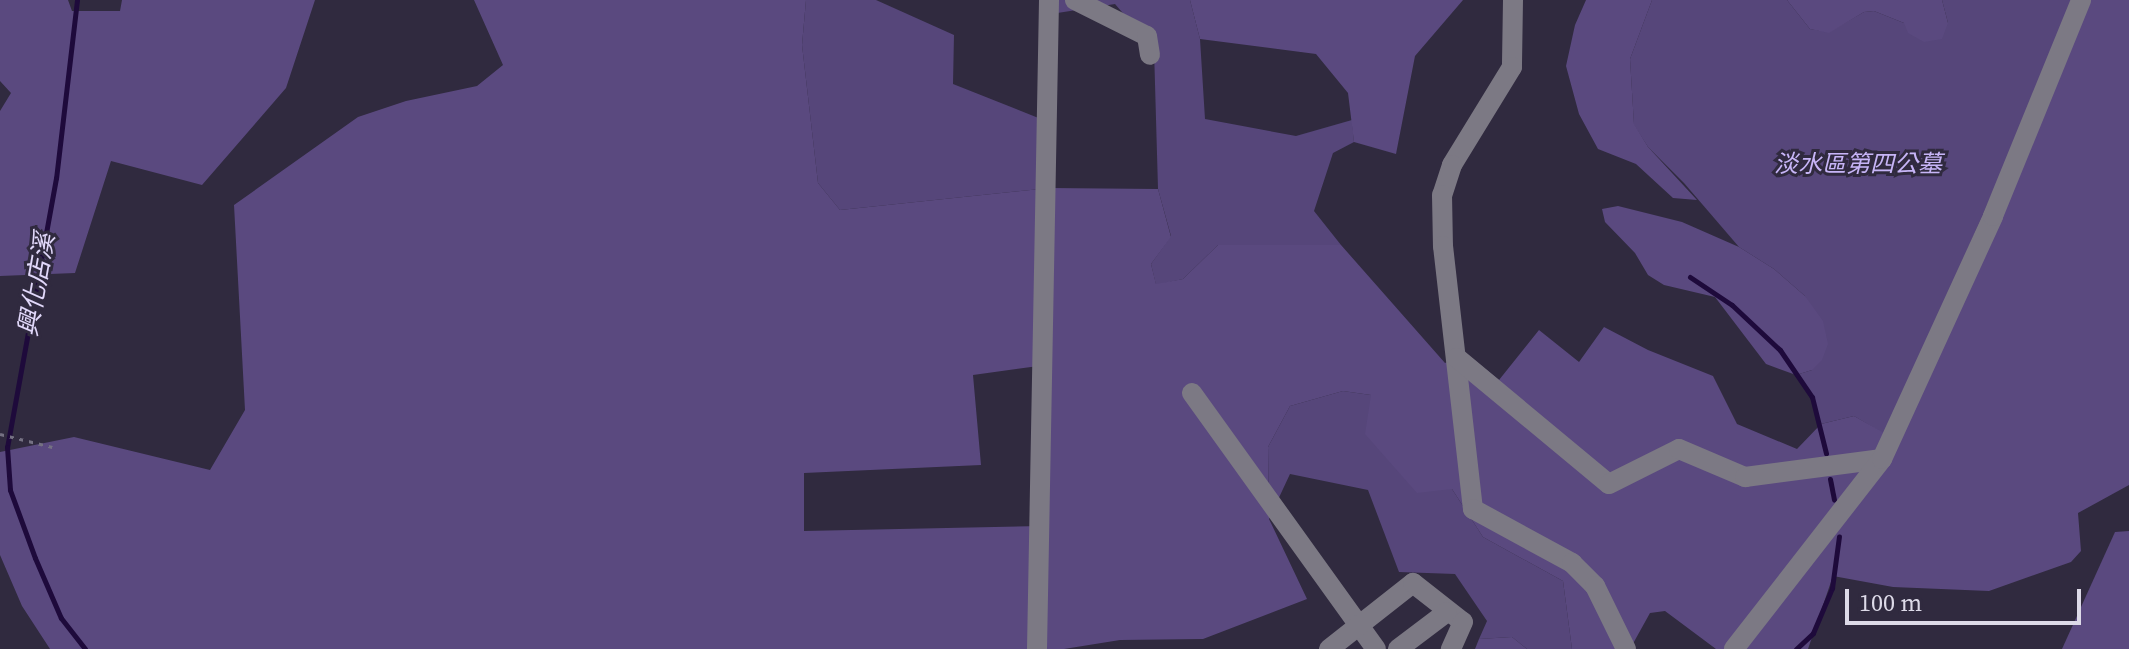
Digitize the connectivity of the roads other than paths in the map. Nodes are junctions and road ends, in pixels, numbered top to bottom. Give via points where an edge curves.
1 (1049, 0) edge
2 (1075, 0) edge
3 (1513, 0) edge
4 (2081, 0) edge
5 (1150, 55) dead end
6 (1457, 358) junction
7 (1192, 393) dead end
8 (1882, 459) junction
9 (1447, 612) junction
10 (1359, 626) junction
11 (1409, 646) edge
12 (1037, 649) edge
13 (1329, 649) edge
14 (1376, 649) edge
15 (1451, 649) edge
16 (1626, 649) edge
17 (1734, 649) edge

1 - 12 street
2 - 5 street via 1147,36
3 - 6 street via 1512,67 1452,165 1442,195
4 - 8 street via 1993,216
6 - 8 street via 1609,484 1679,449 1745,477
6 - 16 street via 1473,509 1572,563 1595,586
7 - 10 street
8 - 17 street
9 - 10 street via 1413,583
9 - 11 street
9 - 15 street via 1463,622
10 - 13 street
10 - 14 street

